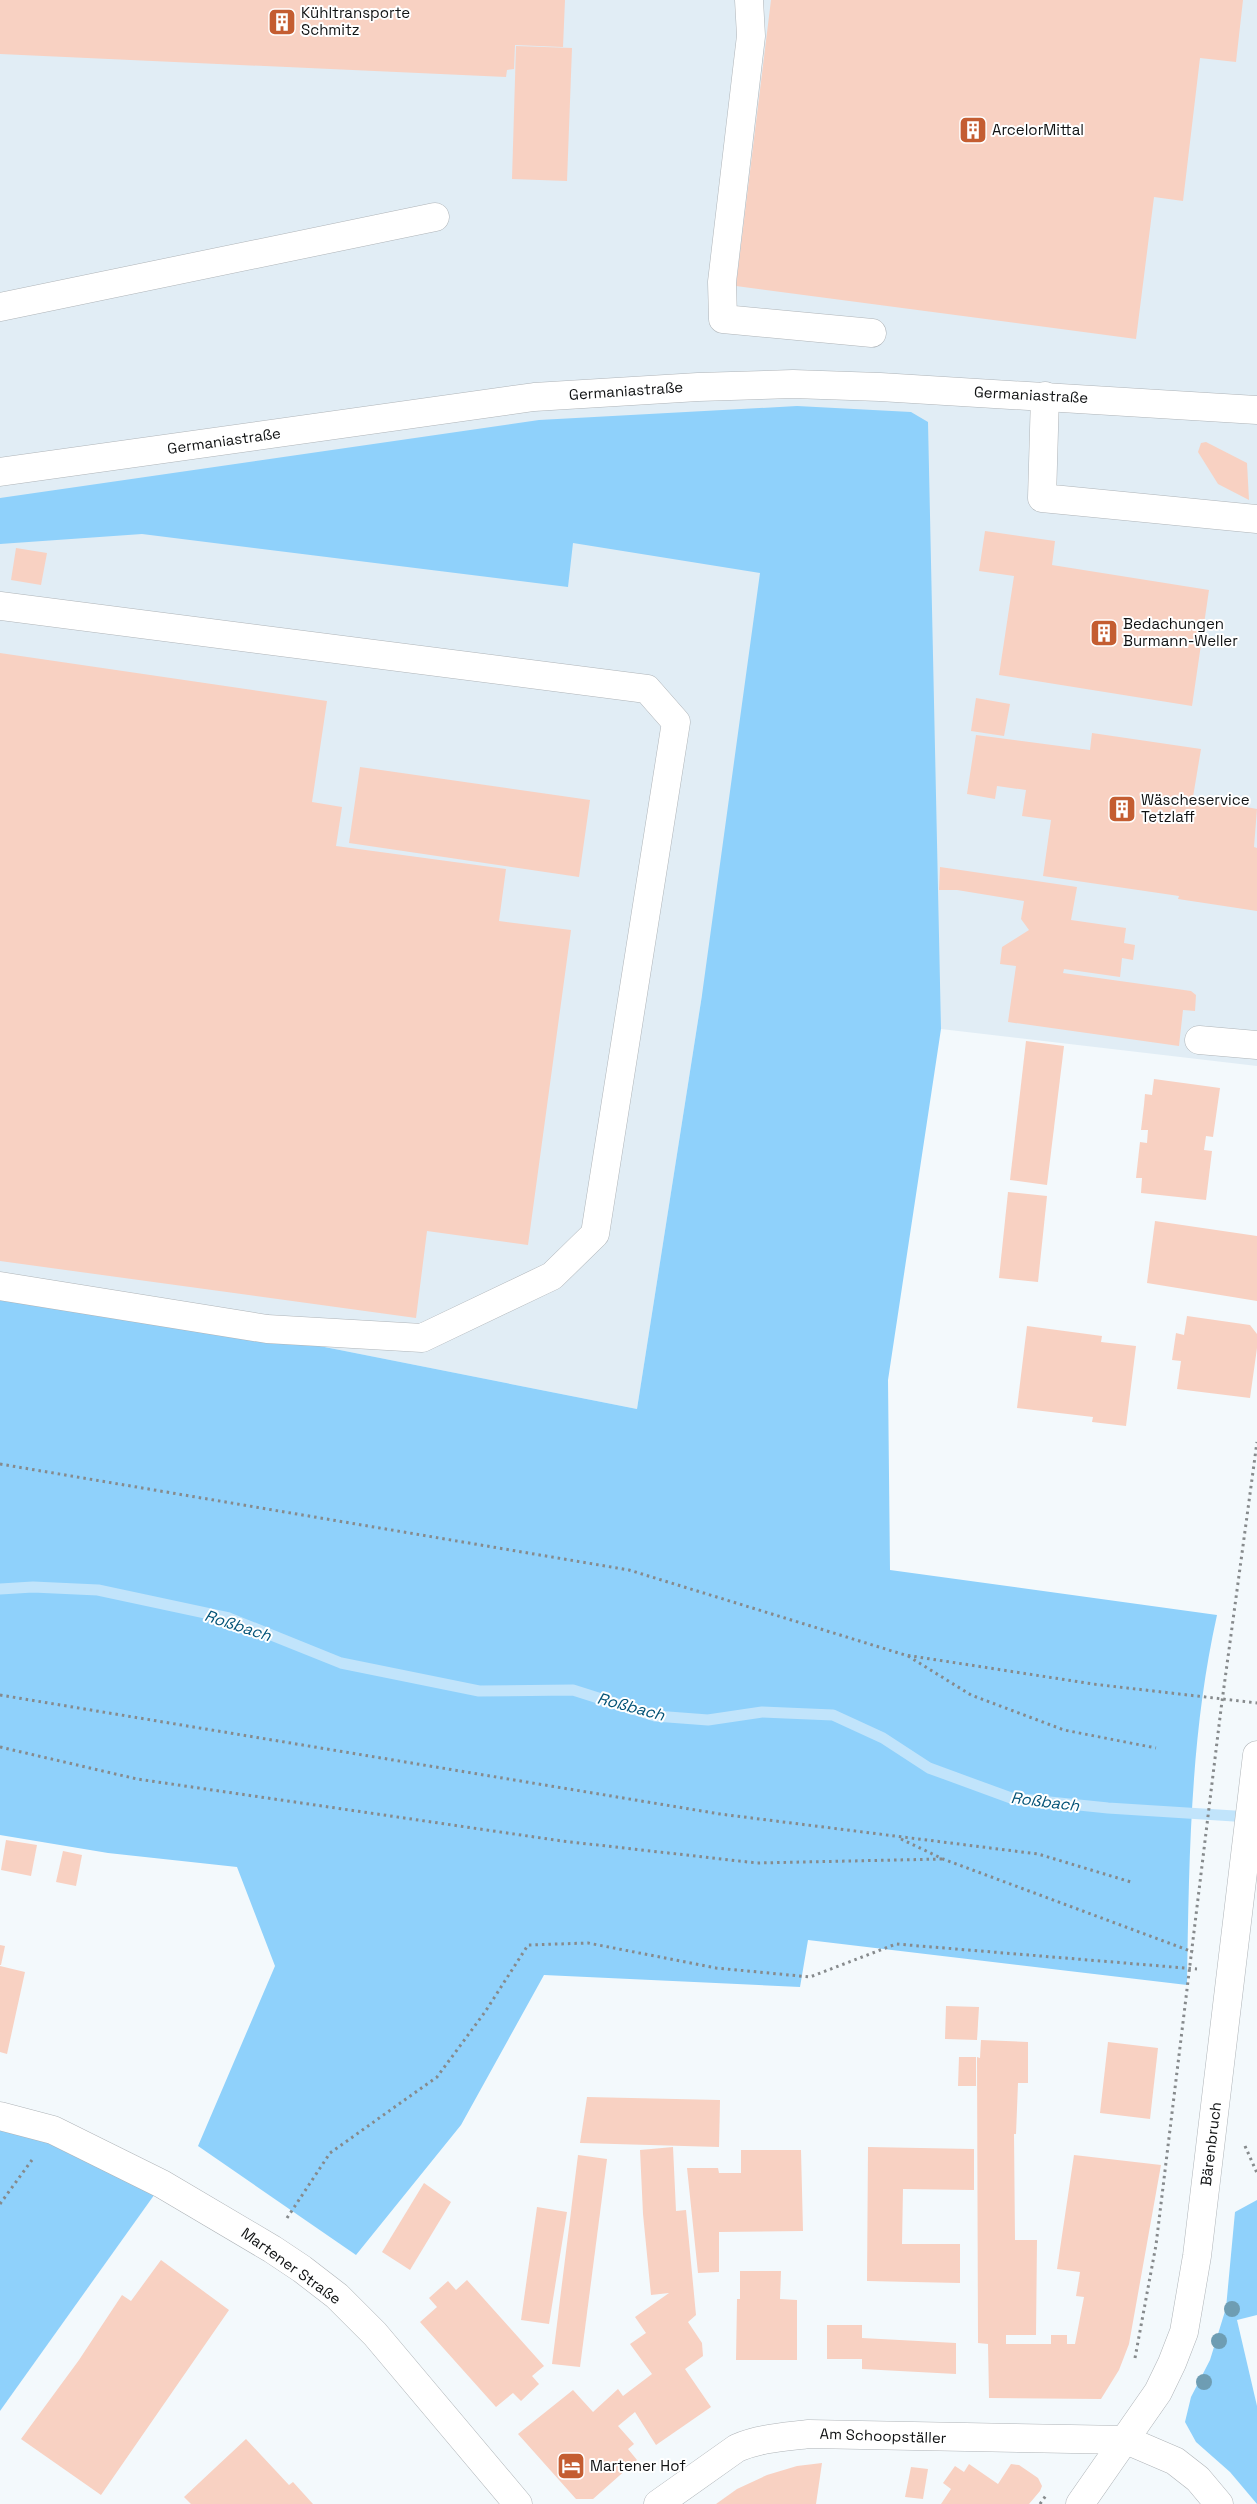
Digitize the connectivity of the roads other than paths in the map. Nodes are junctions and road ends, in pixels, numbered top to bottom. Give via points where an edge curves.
1 (749, 0) edge
2 (435, 217) dead end
3 (0, 307) edge
4 (872, 333) dead end
5 (1045, 396) junction
6 (1257, 410) edge
7 (0, 472) edge
8 (1257, 519) edge
9 (0, 606) edge
10 (1199, 1040) dead end
11 (1257, 1045) edge
12 (0, 1286) edge
13 (1256, 1762) edge
14 (0, 2116) edge
15 (1126, 2440) junction
16 (518, 2504) edge
17 (658, 2504) edge
18 (1080, 2504) edge
19 (1219, 2504) edge

1 - 4 street via 751,36 722,282 723,319
2 - 3 street
5 - 6 street, Germaniastraße
5 - 7 street, Germaniastraße via 793,384 534,397
5 - 8 street via 1042,498
9 - 12 street via 647,689 676,722 595,1234 552,1276 422,1338 267,1329
10 - 11 street
13 - 15 street, Bärenbruch via 1191,2300 1184,2332 1172,2363 1158,2392
14 - 16 street, Martener Straße via 53,2130 180,2193 272,2249 337,2296 375,2334
15 - 17 street, Am Schoopställer via 810,2434 772,2438 738,2448
15 - 18 street, Bärenbruch
15 - 19 street via 1176,2461 1198,2479

